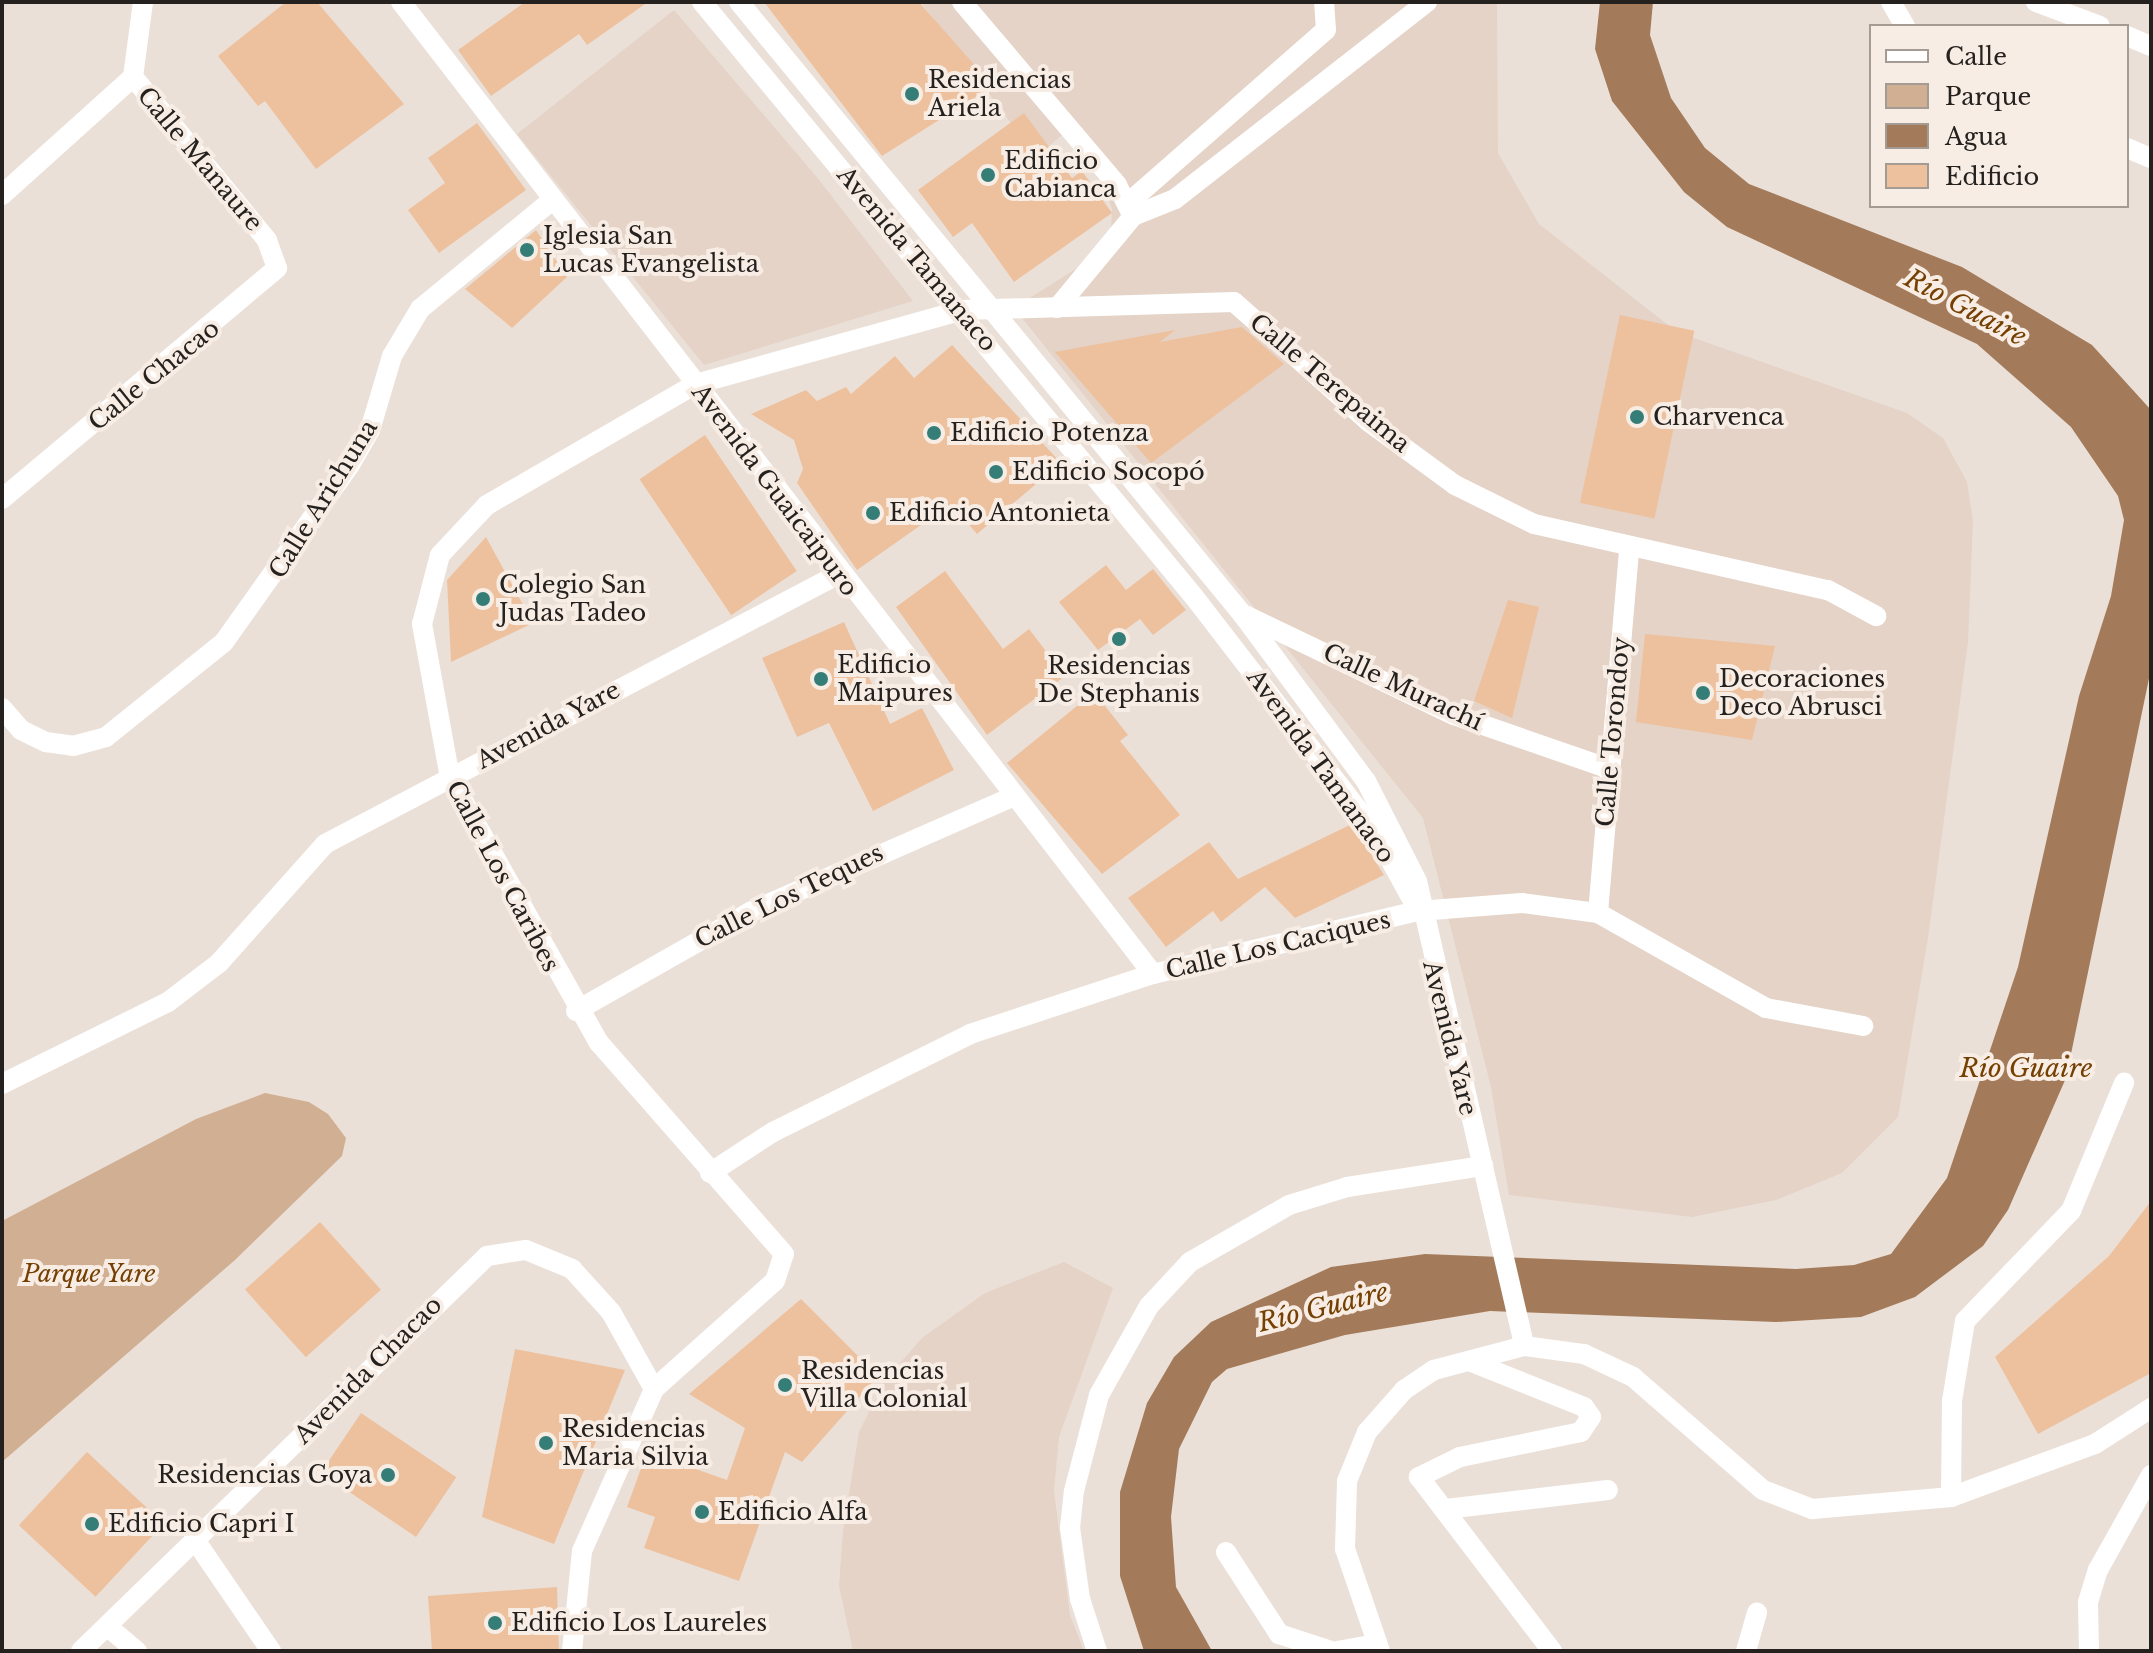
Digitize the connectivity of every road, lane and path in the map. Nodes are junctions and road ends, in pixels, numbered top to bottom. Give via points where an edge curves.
1 (143, 2) edge
2 (401, 2) edge
3 (702, 2) edge
4 (739, 2) edge
5 (962, 2) edge
6 (1324, 2) edge
7 (1427, 2) edge
8 (1891, 2) edge
9 (2036, 2) edge
10 (1904, 24) edge
11 (2095, 24) edge
12 (2129, 37) edge
13 (2151, 46) edge
14 (133, 77) junction
15 (2129, 149) edge
16 (2151, 158) edge
17 (2, 195) edge
18 (552, 200) junction
19 (1130, 210) junction
20 (267, 240) joint
21 (1057, 308) junction
22 (962, 310) junction
23 (994, 310) junction
24 (696, 384) junction
25 (2, 499) edge
26 (1629, 551) junction
27 (837, 575) junction
28 (1243, 615) junction
29 (1876, 616) dead end
30 (2, 708) edge
31 (1610, 769) junction
32 (450, 778) junction
33 (1010, 798) junction
34 (1418, 911) junction
35 (1598, 913) junction
36 (1153, 974) junction
37 (576, 1011) junction
38 (1863, 1026) dead end
39 (2124, 1083) dead end
40 (2, 1084) edge
41 (1483, 1166) junction
42 (710, 1173) junction
43 (1524, 1346) junction
44 (1469, 1361) junction
45 (654, 1389) junction
46 (2151, 1408) edge
47 (2151, 1475) edge
48 (1608, 1490) dead end
49 (1951, 1497) junction
50 (1446, 1509) junction
51 (195, 1540) junction
52 (1226, 1552) dead end
53 (1757, 1613) dead end
54 (108, 1627) junction
55 (1379, 1648) edge
56 (81, 1651) edge
57 (137, 1651) edge
58 (271, 1651) edge
59 (572, 1651) edge
60 (1097, 1651) edge
61 (1331, 1651) edge
62 (1337, 1651) edge
63 (1552, 1651) edge
64 (1746, 1651) edge
65 (2089, 1651) edge

1 - 14 street
2 - 18 street, Avenida Guaicaipuro
3 - 22 street, Avenida Tamanaco
4 - 23 street, Avenida Tamanaco
5 - 19 street
6 - 19 street via 1326,30
7 - 19 street via 1175,199
8 - 10 street
9 - 11 street
12 - 13 street
14 - 17 street
14 - 20 street, Calle Manaure
15 - 16 street
18 - 24 street, Avenida Guaicaipuro
18 - 30 street, Calle Arichuna via 420,309 392,356 370,430 351,463 224,642 106,737 73,746 46,742 21,730
19 - 21 street
20 - 25 street, Calle Chacao via 277,253 271,279
21 - 23 street, Calle Terepaima
21 - 26 street, Calle Terepaima via 1234,302 1369,422 1455,485 1534,524
22 - 23 street, Calle Terepaima
22 - 24 street, Calle Los Caribes
22 - 34 street, Avenida Tamanaco via 1331,772 1375,832
23 - 28 street, Avenida Tamanaco
24 - 27 street, Avenida Guaicaipuro
24 - 32 street, Calle Los Caribes via 506,491 440,555 422,624
26 - 29 street, Calle Terepaima via 1828,590
26 - 31 street, Calle Torondoy
27 - 32 street, Avenida Yare
27 - 33 street, Avenida Guaicaipuro
28 - 31 street, Calle Murachí via 1454,715
28 - 34 street, Avenida Tamanaco via 1366,781 1408,857
31 - 35 street, Calle Torondoy
32 - 37 street, Calle Los Caribes
32 - 40 street, Avenida Yare via 325,844 219,963 168,1002
33 - 36 street, Avenida Guaicaipuro
33 - 37 street, Calle Los Teques via 750,912
34 - 35 street, Calle Los Caciques via 1522,903
34 - 36 street, Calle Los Caciques
34 - 41 street, Avenida Yare
35 - 38 street, Calle Los Caciques via 1766,1008
36 - 42 street, Calle Los Caciques via 970,1034 784,1126
37 - 42 street, Calle Los Caribes
39 - 49 street via 2071,1211 1965,1321 1952,1401
41 - 43 street, Avenida Yare
41 - 60 street via 1347,1187 1289,1205 1190,1262 1149,1306 1099,1395 1074,1491 1070,1528 1080,1599
42 - 45 street, Calle Los Caribes via 784,1254 775,1281
43 - 44 street
43 - 49 street via 1584,1354 1633,1377 1763,1490 1812,1509
44 - 50 street via 1584,1407 1591,1417 1581,1432 1460,1457 1419,1477
44 - 55 street via 1434,1370 1404,1390 1367,1432 1347,1481 1345,1549
45 - 51 street, Avenida Chacao via 625,1332 581,1277 551,1257 505,1250 466,1272
45 - 59 street via 582,1551
46 - 49 street via 2095,1444
47 - 65 street via 2098,1570 2088,1602
48 - 50 street
50 - 63 street
51 - 54 street, Avenida Chacao
51 - 58 street
52 - 61 street via 1279,1634
53 - 64 street
54 - 56 street, Avenida Chacao
54 - 57 street
55 - 62 street

